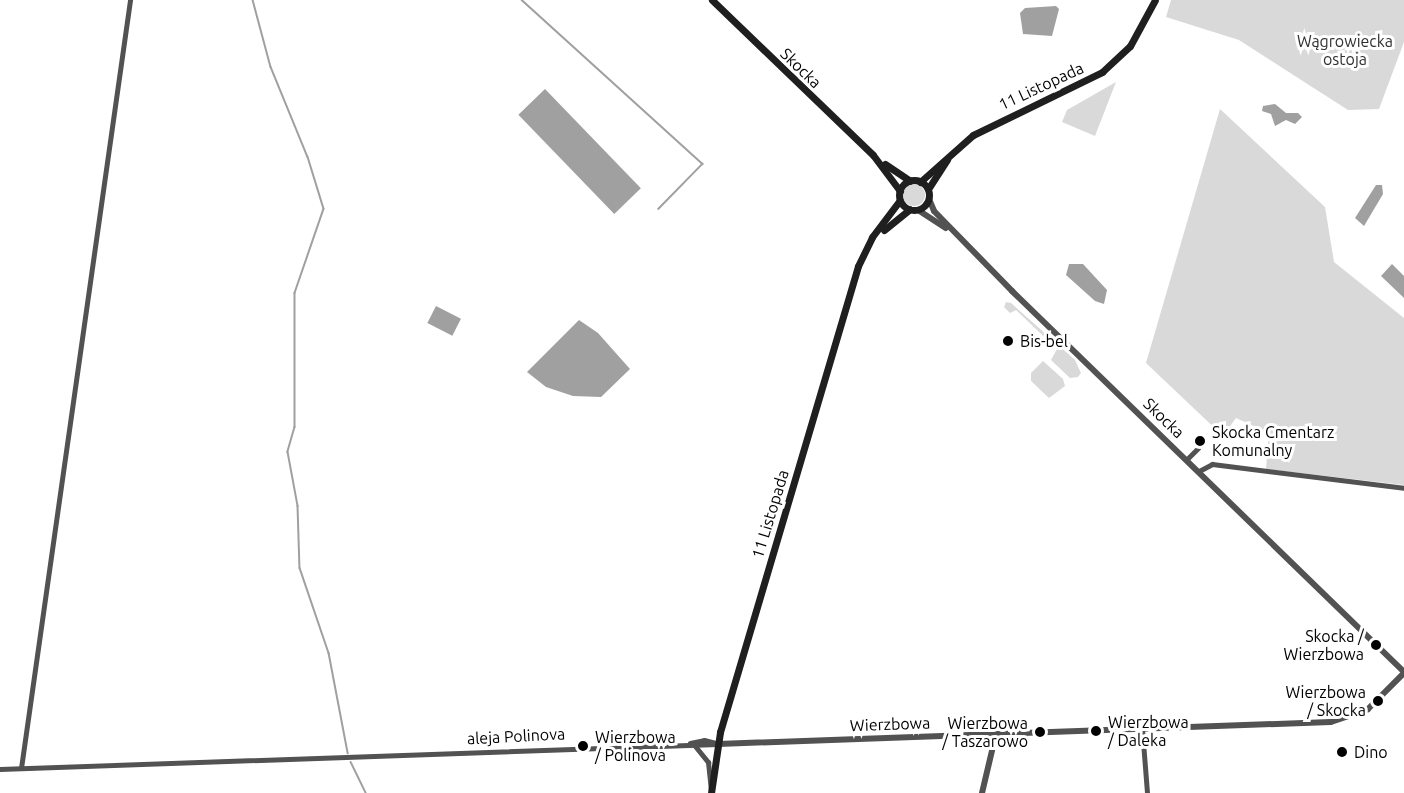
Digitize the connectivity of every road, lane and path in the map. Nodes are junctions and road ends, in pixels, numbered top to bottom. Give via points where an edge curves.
1 (130, 0) edge
2 (712, 0) edge
3 (1155, 0) edge
4 (873, 155) junction
5 (948, 157) junction
6 (910, 181) junction
7 (920, 182) junction
8 (927, 189) junction
9 (900, 191) junction
10 (929, 199) junction
11 (900, 200) junction
12 (910, 209) junction
13 (918, 210) junction
14 (956, 236) junction
15 (867, 246) junction
16 (1198, 448) dead end
17 (1187, 459) junction
18 (1198, 471) junction
19 (1404, 488) edge
20 (1404, 672) edge
21 (1142, 729) junction
22 (996, 734) junction
23 (690, 744) junction
24 (718, 744) junction
25 (21, 768) junction
26 (0, 769) edge
27 (711, 793) edge
28 (982, 793) edge
29 (1147, 793) edge

1 - 25 street
2 - 4 main road, Skocka
3 - 5 main road, 11 Listopada via 1130,46 1102,72 973,135
4 - 6 main road, Skocka
4 - 9 main road, Skocka
5 - 7 main road, 11 Listopada
5 - 8 main road, 11 Listopada
6 - 7 main road
6 - 9 main road
7 - 8 main road
8 - 10 main road
9 - 11 main road
10 - 13 main road
10 - 14 street, Skocka via 934,211
11 - 12 main road
11 - 15 main road, 11 Listopada
12 - 13 main road
12 - 15 main road
13 - 14 street, Skocka
14 - 17 street, Skocka
15 - 24 main road, 11 Listopada
16 - 17 street
17 - 18 street, Skocka
18 - 19 street via 1212,464
18 - 20 street, Skocka
20 - 21 street, Wierzbowa via 1368,710 1345,720
21 - 22 street, Wierzbowa
21 - 29 street
22 - 24 street, Wierzbowa
22 - 28 street
23 - 24 street, aleja Polinova via 704,740
23 - 25 street, aleja Polinova
23 - 27 street via 708,762
24 - 27 main road, 11 Listopada
25 - 26 street, aleja Polinova

